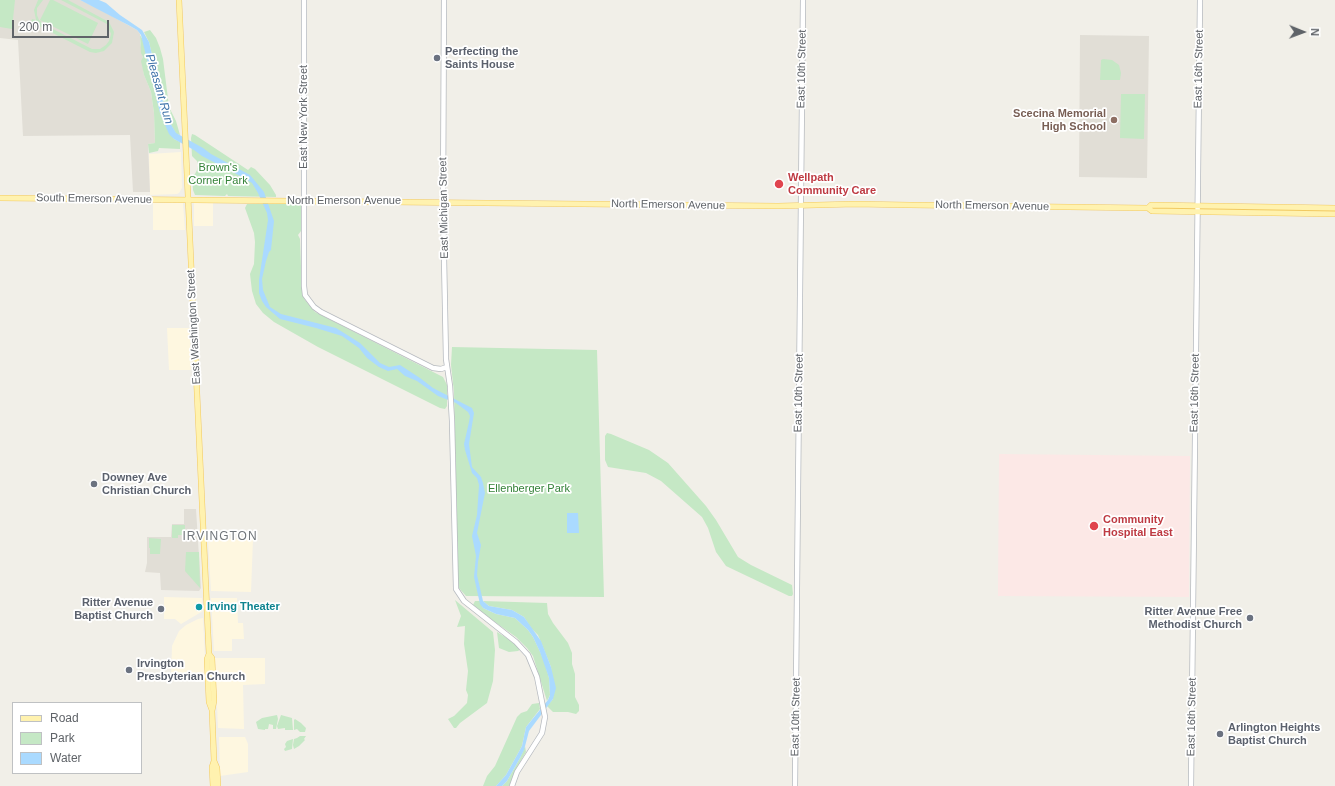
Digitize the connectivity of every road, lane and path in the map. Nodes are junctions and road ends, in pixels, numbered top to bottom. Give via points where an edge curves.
1 (179, 0) edge
2 (304, 0) edge
3 (444, 0) edge
4 (803, 0) edge
5 (1200, 0) edge
6 (0, 198) edge
7 (188, 200) junction
8 (304, 201) junction
9 (443, 202) junction
10 (800, 205) junction
11 (1335, 208) edge
12 (1197, 209) junction
13 (1335, 214) edge
14 (447, 367) junction
15 (214, 761) junction
16 (213, 786) edge
17 (218, 786) edge
18 (512, 786) edge
19 (795, 786) edge
20 (1191, 786) edge

1 - 7 main road, East Washington Street
2 - 8 main road, East New York Street
3 - 9 main road, East Michigan Street
4 - 10 main road, East 10th Street
5 - 12 main road, East 16th Street
6 - 7 main road, South Emerson Avenue
7 - 8 main road, North Emerson Avenue
7 - 15 main road, East Washington Street via 209,654 207,659
8 - 9 main road, North Emerson Avenue
8 - 14 main road, East New York Street via 304,290 314,307 433,368 441,370
9 - 10 main road, North Emerson Avenue
9 - 14 main road, East Michigan Street
10 - 12 main road, North Emerson Avenue via 1148,208 1152,211
10 - 19 main road, East 10th Street
11 - 12 main road, North Emerson Avenue
12 - 13 main road, North Emerson Avenue
12 - 20 main road, East 16th Street
14 - 18 main road, East Michigan Street via 451,407 456,592 524,650 532,664 545,717 542,733 517,772
15 - 16 main road, East Washington Street
15 - 17 main road, East Washington Street

